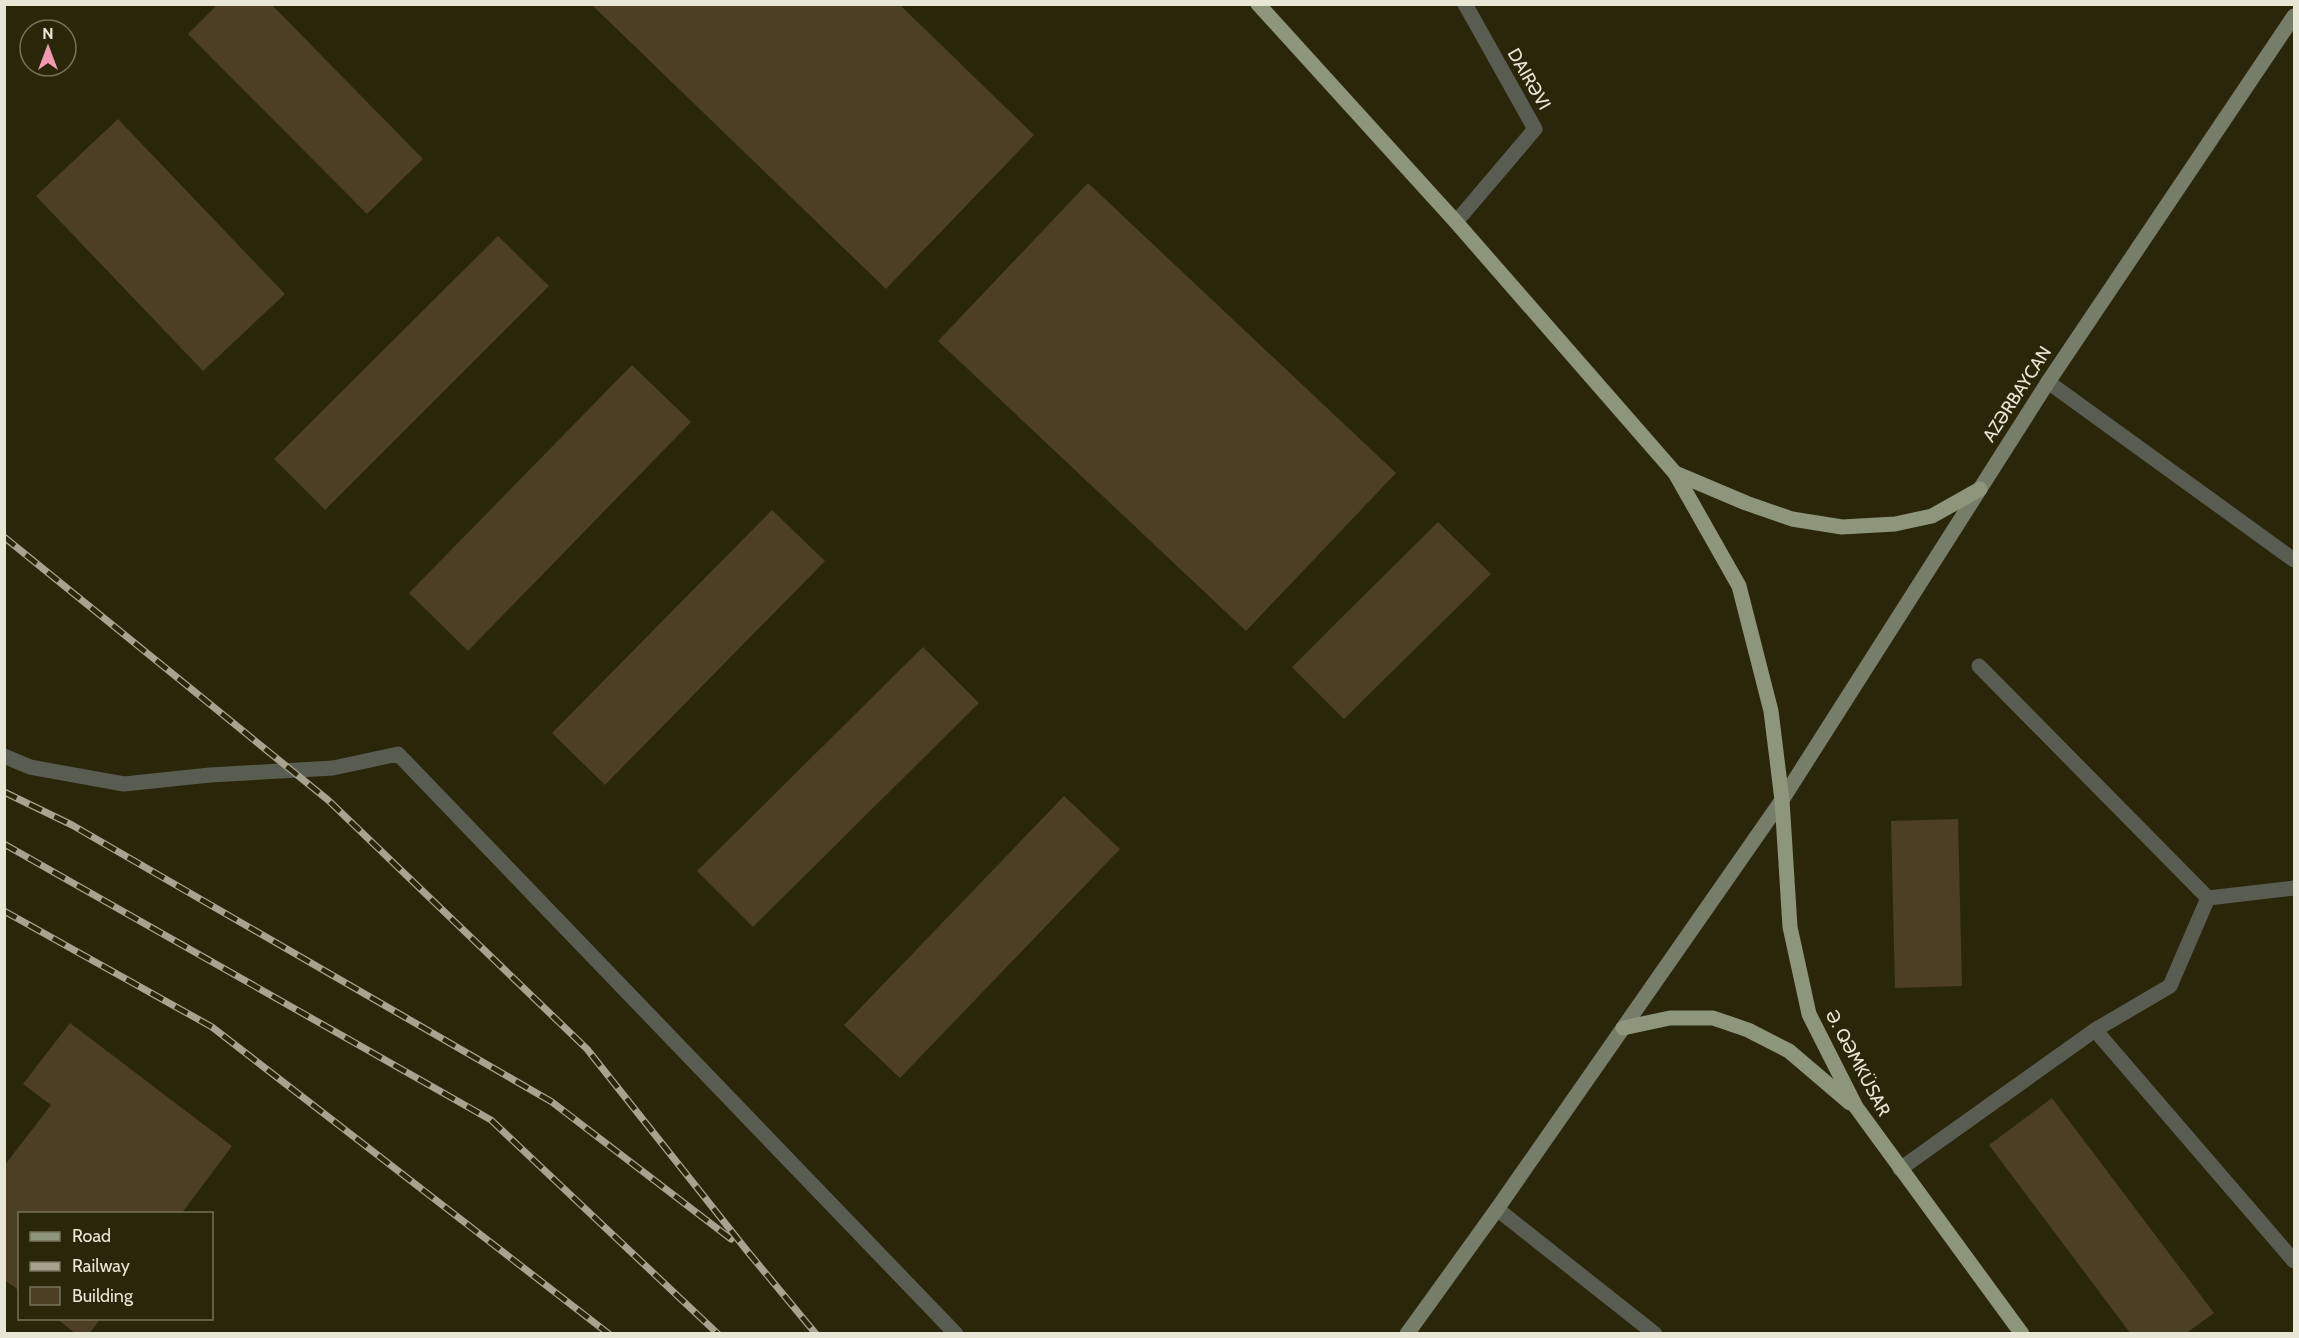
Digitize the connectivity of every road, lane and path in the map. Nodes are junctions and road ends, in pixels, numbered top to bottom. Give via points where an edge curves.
1 (1258, 4) edge
2 (1465, 4) edge
3 (2295, 16) edge
4 (1456, 222) junction
5 (2048, 382) junction
6 (1675, 473) junction
7 (1980, 489) junction
8 (2295, 560) edge
9 (1979, 666) dead end
10 (4, 756) edge
11 (1782, 800) junction
12 (2295, 888) edge
13 (2208, 898) junction
14 (1623, 1028) junction
15 (2095, 1030) junction
16 (1856, 1107) junction
17 (1900, 1169) junction
18 (1497, 1209) junction
19 (2295, 1261) edge
20 (956, 1334) edge
21 (1407, 1334) edge
22 (1655, 1334) edge
23 (2022, 1334) edge

1 - 4 main road
2 - 4 street, DAIRƏVI via 1535,129
3 - 5 main road, AZƏRBAYCAN
4 - 6 main road
5 - 7 main road, AZƏRBAYCAN
5 - 8 street
6 - 7 main road via 1792,519 1842,527 1895,524 1932,516
6 - 11 main road, Ə. QƏMKÜSAR via 1738,585 1771,711
7 - 11 main road, AZƏRBAYCAN
9 - 13 street
10 - 20 street via 30,766 124,784 333,768 398,754
11 - 14 main road, AZƏRBAYCAN
11 - 16 main road, Ə. QƏMKÜSAR via 1790,927 1809,1014
12 - 13 street
13 - 15 street via 2170,986
14 - 16 main road via 1670,1018 1713,1018 1789,1051
14 - 18 main road, AZƏRBAYCAN
15 - 17 street
15 - 19 street
16 - 17 main road, Ə. QƏMKÜSAR
17 - 23 main road, Ə. QƏMKÜSAR
18 - 21 main road, AZƏRBAYCAN
18 - 22 street

